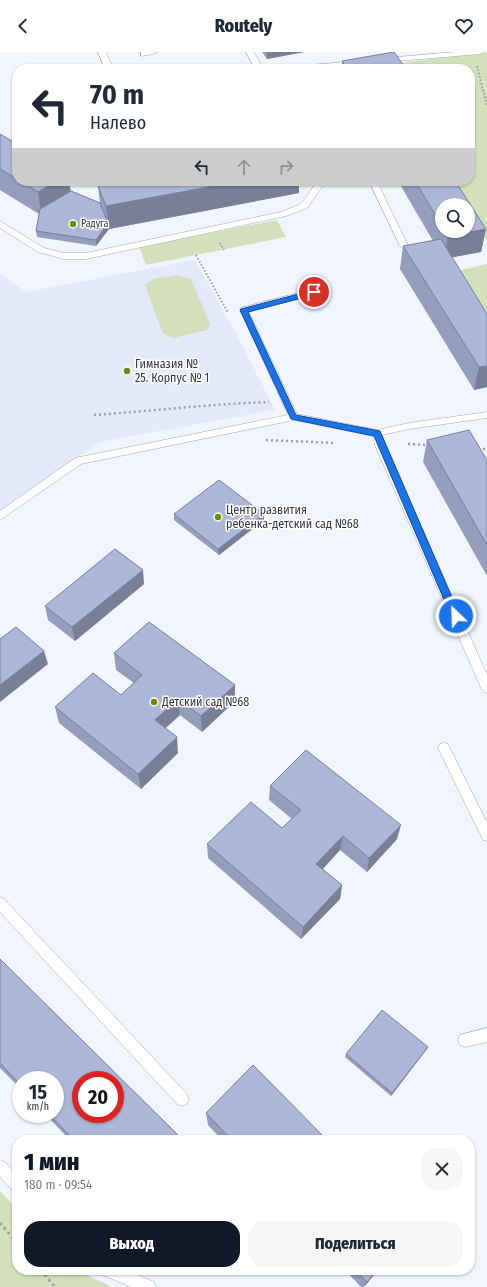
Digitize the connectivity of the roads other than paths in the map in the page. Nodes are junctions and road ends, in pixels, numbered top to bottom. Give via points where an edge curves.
1 (102, 52) edge
2 (153, 52) edge
3 (250, 52) edge
4 (480, 52) edge
5 (144, 54) dead end
6 (380, 61) edge
7 (365, 62) edge
8 (107, 64) edge
9 (256, 64) edge
10 (350, 64) edge
11 (318, 186) edge
12 (375, 186) edge
13 (0, 224) edge
14 (404, 246) edge
15 (314, 292) dead end
16 (487, 415) edge
17 (294, 417) junction
18 (377, 433) junction
19 (0, 516) edge
20 (487, 688) edge
21 (444, 748) dead end
22 (487, 836) edge
23 (0, 903) edge
24 (487, 1035) edge
25 (465, 1040) dead end
26 (182, 1099) dead end
27 (0, 1167) edge
28 (12, 1180) edge
29 (120, 1275) edge
30 (150, 1287) edge

1 - 8 lane
2 - 5 lane
3 - 9 lane
4 - 6 lane
7 - 10 lane
11 - 13 lane via 304,206 283,214 86,256 64,256 41,250
12 - 14 lane
15 - 17 lane via 242,307
16 - 18 lane
17 - 18 lane
17 - 19 lane via 78,461
18 - 20 lane
21 - 22 lane
23 - 26 lane
24 - 25 lane
27 - 28 lane
29 - 30 lane

